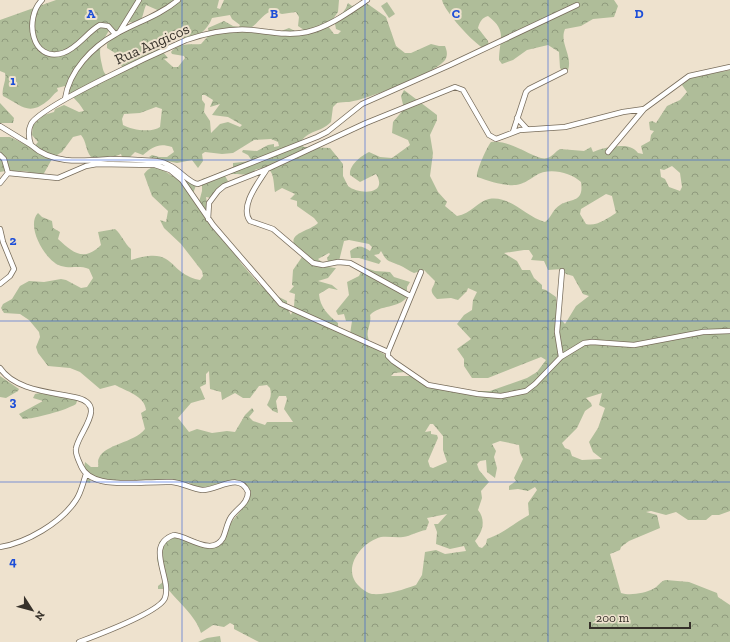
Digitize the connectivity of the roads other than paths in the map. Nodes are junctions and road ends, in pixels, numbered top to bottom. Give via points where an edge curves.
1 (42, 0) edge
2 (139, 0) edge
3 (178, 0) edge
4 (367, 0) edge
5 (577, 5) dead end
6 (117, 33) junction
7 (730, 67) edge
8 (566, 71) dead end
9 (65, 99) junction
10 (644, 109) junction
11 (517, 118) junction
12 (0, 126) edge
13 (527, 129) junction
14 (513, 132) junction
15 (31, 145) junction
16 (608, 152) dead end
17 (0, 155) edge
18 (267, 169) junction
19 (8, 173) junction
20 (0, 183) edge
21 (208, 219) junction
22 (0, 229) edge
23 (562, 271) dead end
24 (421, 272) dead end
25 (0, 284) edge
26 (410, 296) junction
27 (730, 331) edge
28 (388, 352) junction
29 (561, 357) junction
30 (0, 368) edge
31 (86, 474) junction
32 (0, 548) edge
33 (79, 642) edge

1 - 6 street via 35,11 32,34 35,42 45,52 54,54 70,50 100,25 108,26
2 - 6 street
3 - 6 street via 163,11
4 - 9 street, Rua Angicos via 324,26 308,32 284,34 233,30 186,40
5 - 15 street via 362,104 317,137 198,184 173,166 158,161 124,159 69,162 39,151
6 - 9 street via 77,67 68,83
7 - 10 street via 686,78
8 - 11 street via 529,89
9 - 15 street, Rua Angicos via 31,123
10 - 13 street via 565,127
10 - 16 street
11 - 13 street
11 - 14 street
12 - 15 street
13 - 14 street
14 - 18 street via 496,139 489,135 462,90 455,87 366,123
17 - 19 street via 4,159
18 - 21 street via 224,186 218,191 209,203
18 - 26 street via 247,204 246,213 250,221 273,229 313,263 350,263
19 - 20 street
19 - 21 street via 58,178 91,165 163,167 182,180
21 - 28 street via 281,304
22 - 25 street via 14,269
23 - 29 street via 556,332
24 - 26 street
26 - 28 street
27 - 29 street via 703,332 634,345 592,342 575,347
28 - 29 street via 389,358 428,385 501,396 526,391
30 - 31 street via 20,384 86,401 91,411 90,417 76,447
31 - 32 street via 75,502 59,517 32,538
31 - 33 street via 103,481 174,482 203,490 234,482 243,484 248,496 246,502 231,516 223,537 216,544 205,545 174,535 165,540 160,554 166,592 161,604

